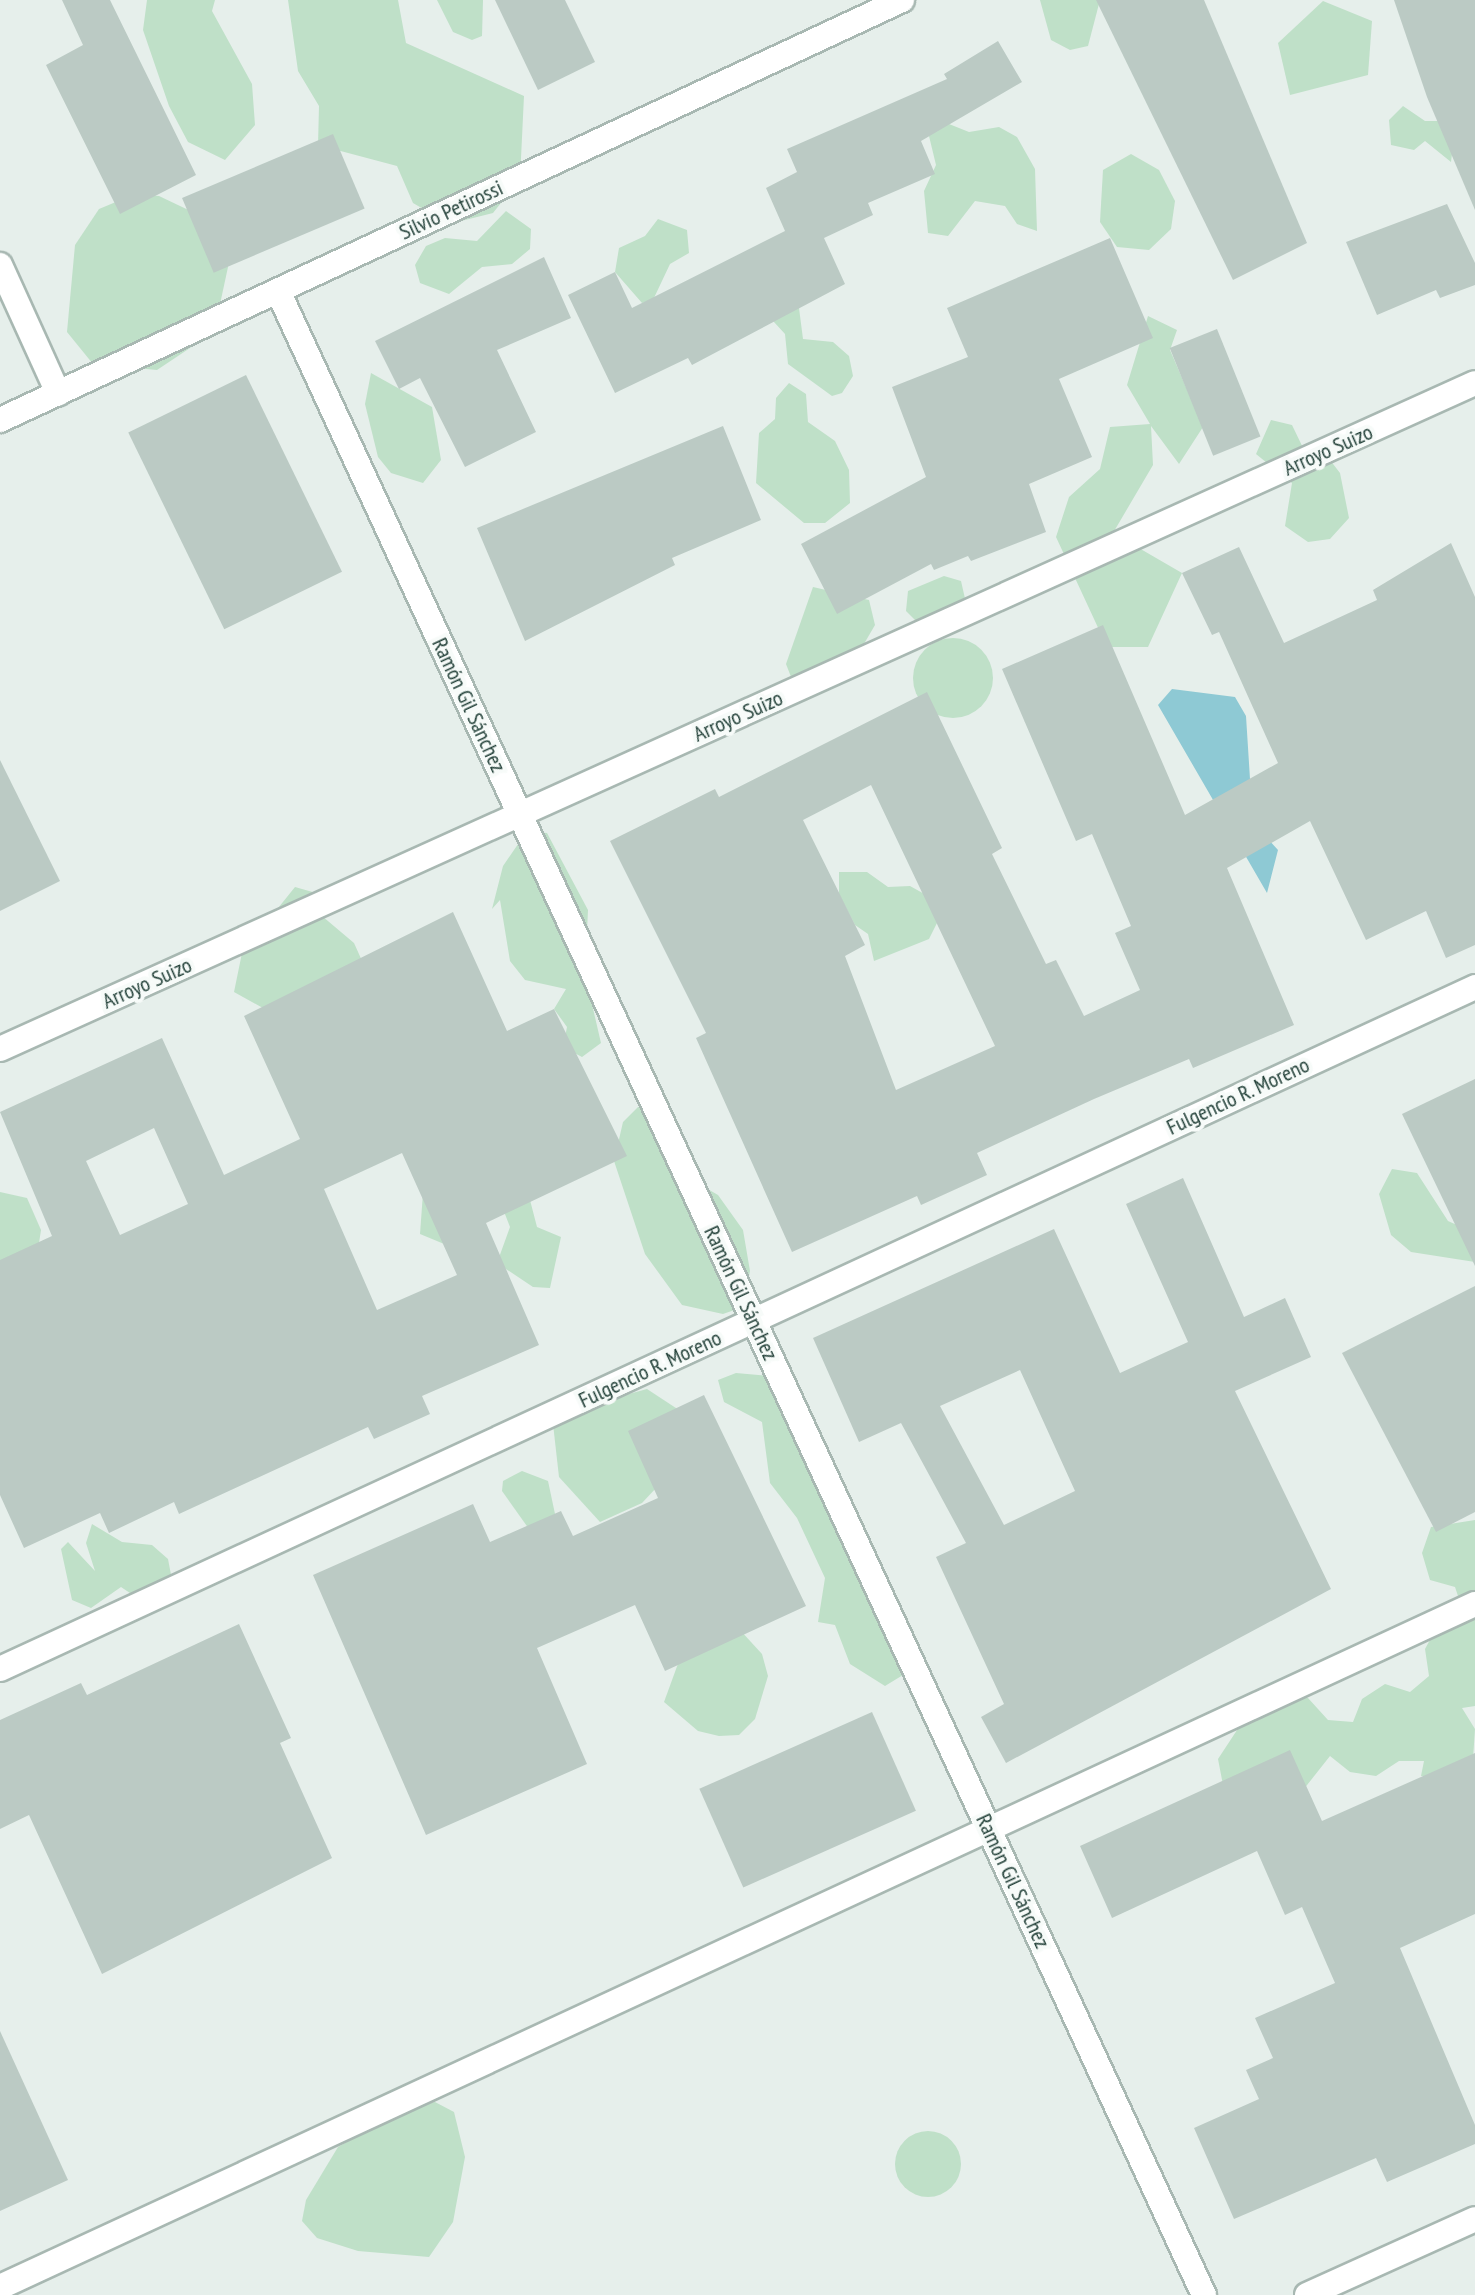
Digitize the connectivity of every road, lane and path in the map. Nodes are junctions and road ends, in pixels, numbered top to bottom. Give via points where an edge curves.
1 (902, 0) edge
2 (0, 265) edge
3 (278, 291) junction
4 (1475, 383) edge
5 (58, 393) junction
6 (0, 420) edge
7 (520, 815) junction
8 (1475, 987) edge
9 (0, 1049) edge
10 (753, 1321) junction
11 (1475, 1604) edge
12 (0, 1669) edge
13 (989, 1829) junction
14 (1475, 2219) edge
15 (0, 2287) edge
16 (1204, 2295) edge
17 (1307, 2295) edge

1 - 3 street, Silvio Petirossi
2 - 5 street
3 - 5 street, Silvio Petirossi
3 - 7 street, Ramón Gil Sánchez
4 - 7 street, Arroyo Suizo
5 - 6 street, Silvio Petirossi
7 - 9 street, Arroyo Suizo
7 - 10 street, Ramón Gil Sánchez
8 - 10 street, Fulgencio R. Moreno
10 - 12 street, Fulgencio R. Moreno
10 - 13 street, Ramón Gil Sánchez
11 - 13 street
13 - 15 street
13 - 16 street, Ramón Gil Sánchez
14 - 17 street

